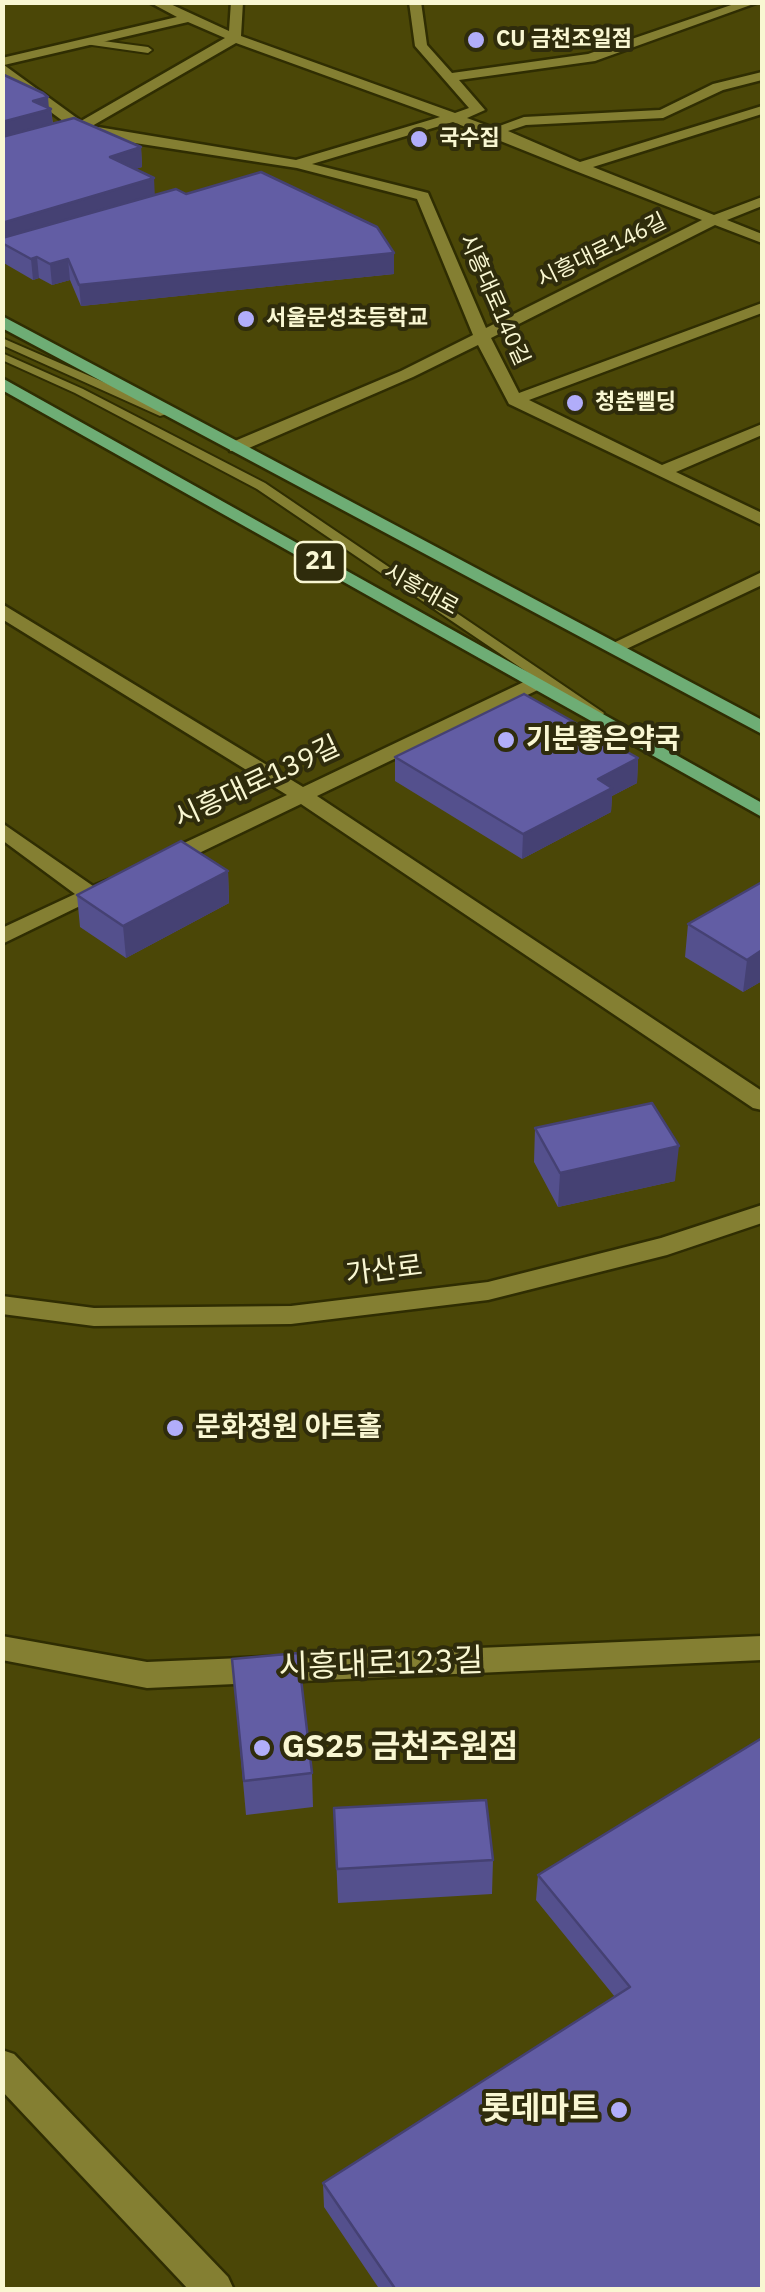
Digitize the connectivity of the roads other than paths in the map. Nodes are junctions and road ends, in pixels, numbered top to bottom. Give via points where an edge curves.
1 (155, 2) edge
2 (237, 2) edge
3 (415, 2) edge
4 (753, 2) edge
5 (188, 18) junction
6 (235, 38) junction
7 (88, 42) junction
8 (148, 50) dead end
9 (2, 65) edge
10 (762, 76) edge
11 (447, 78) junction
12 (762, 110) edge
13 (450, 116) junction
14 (81, 128) junction
15 (65, 133) edge
16 (509, 140) junction
17 (296, 164) junction
18 (578, 166) junction
19 (261, 176) edge
20 (762, 201) edge
21 (714, 220) junction
22 (762, 240) edge
23 (762, 308) edge
24 (2, 322) edge
25 (482, 336) junction
26 (2, 341) edge
27 (2, 356) edge
28 (2, 383) edge
29 (515, 400) junction
30 (762, 429) edge
31 (215, 435) junction
32 (236, 447) junction
33 (660, 472) junction
34 (762, 520) edge
35 (762, 578) edge
36 (2, 610) edge
37 (615, 648) junction
38 (537, 684) junction
39 (762, 728) edge
40 (637, 740) junction
41 (302, 795) junction
42 (762, 811) edge
43 (2, 829) edge
44 (91, 896) junction
45 (2, 938) edge
46 (762, 1102) edge
47 (762, 1214) edge
48 (2, 1305) edge
49 (2, 1648) edge
50 (762, 1648) edge
51 (2, 2066) edge
52 (215, 2290) edge

1 - 5 street
2 - 6 street
3 - 11 street via 422,46
4 - 11 street via 590,58
5 - 6 street
5 - 7 street
6 - 13 street
6 - 14 street
7 - 8 lane
7 - 9 street
9 - 14 street
10 - 16 street via 718,87 663,114 524,121 499,130
11 - 13 street via 478,110
12 - 18 street
13 - 16 street
13 - 17 street
14 - 15 street
14 - 17 street
16 - 18 street
17 - 19 street
17 - 25 street, 시흥대로140길 via 423,196
18 - 21 street
20 - 21 street, 시흥대로146길
21 - 22 street
21 - 25 street, 시흥대로146길
23 - 29 street
24 - 31 main road, 시흥대로 / 21
25 - 29 street, 시흥대로140길
25 - 32 street, 시흥대로146길
26 - 31 lane
27 - 40 lane via 261,486
28 - 38 main road, 시흥대로 / 21
29 - 33 street, 시흥대로140길
30 - 33 street
31 - 32 main road, 시흥대로 / 21
32 - 37 main road, 시흥대로 / 21
33 - 34 street, 시흥대로140길
35 - 37 street
36 - 41 street
37 - 39 main road, 시흥대로 / 21
38 - 40 main road, 시흥대로 / 21
38 - 41 street, 시흥대로139길
40 - 42 main road, 시흥대로 / 21
41 - 44 street, 시흥대로139길
41 - 46 street
43 - 44 street
44 - 45 street, 시흥대로139길
47 - 48 street, 가산로 via 667,1246 488,1291 291,1314 94,1317
49 - 50 street, 시흥대로123길 via 147,1675
51 - 52 street

